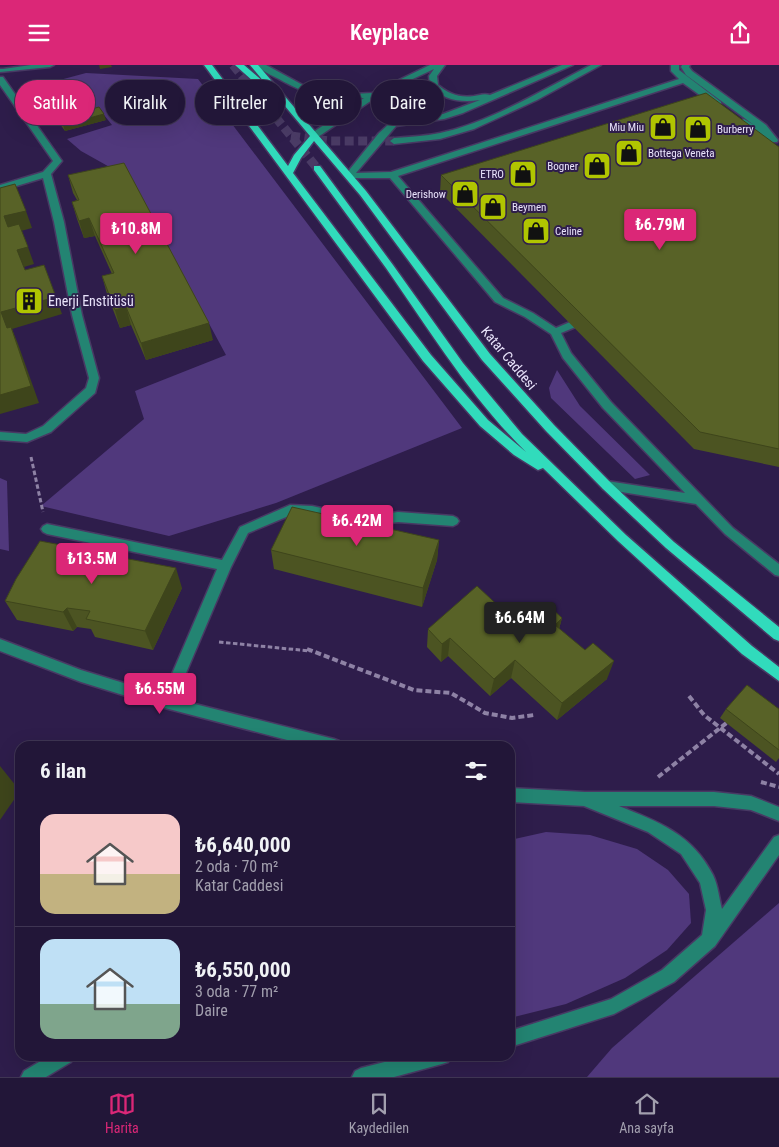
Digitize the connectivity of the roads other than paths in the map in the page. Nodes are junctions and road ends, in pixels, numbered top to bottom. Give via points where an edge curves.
1 (11, 65) edge
2 (50, 65) edge
3 (208, 65) edge
4 (240, 65) edge
5 (254, 65) edge
6 (260, 65) edge
7 (436, 65) edge
8 (441, 65) edge
9 (568, 65) edge
10 (597, 65) edge
11 (675, 65) edge
12 (686, 65) edge
13 (1, 74) edge
14 (259, 80) edge
15 (267, 80) edge
16 (404, 80) edge
17 (684, 81) junction
18 (504, 92) junction
19 (371, 94) edge
20 (371, 96) edge
21 (285, 101) edge
22 (444, 117) edge
23 (394, 125) edge
24 (315, 135) junction
25 (394, 141) tunnel mouth
26 (777, 141) edge
27 (317, 168) tunnel mouth
28 (289, 173) junction
29 (46, 174) junction
30 (392, 175) junction
31 (348, 176) junction
32 (0, 188) edge
33 (599, 314) edge
34 (555, 332) junction
35 (0, 436) edge
36 (563, 483) junction
37 (607, 486) junction
38 (699, 499) junction
39 (453, 521) dead end
40 (47, 529) road end
41 (225, 566) junction
42 (779, 571) edge
43 (779, 635) edge
44 (0, 645) edge
45 (779, 675) edge
46 (167, 702) junction
47 (315, 741) edge
48 (515, 797) edge
49 (585, 799) junction
50 (779, 813) edge
51 (779, 842) edge
52 (709, 940) junction
53 (515, 1037) edge
54 (57, 1061) edge
55 (423, 1061) edge
56 (30, 1077) edge
57 (361, 1077) edge

1 - 13 street
2 - 13 street
3 - 28 main road
4 - 14 main road
5 - 15 main road, Katar Caddesi
6 - 19 street via 320,95
7 - 16 street
8 - 18 street via 433,76 434,86 446,95 456,99
9 - 18 street
10 - 25 street via 471,127 440,136
11 - 17 street via 675,71
12 - 26 street via 689,73 764,127
13 - 29 street via 58,161
17 - 26 street
17 - 30 street
18 - 22 street
20 - 24 street
21 - 24 main road, Katar Caddesi
23 - 31 street
24 - 28 main road
24 - 31 main road, Katar Caddesi
27 - 36 main road via 459,366 518,437
28 - 36 main road via 427,358 484,423 518,452
29 - 32 street
29 - 35 street via 94,378 91,390 47,429 27,438
30 - 31 street
30 - 34 street via 499,300
31 - 37 main road, Katar Caddesi via 486,357
33 - 34 street
34 - 38 street via 585,380
36 - 45 main road via 702,610
37 - 38 street
37 - 43 main road, Katar Caddesi via 670,545
38 - 42 street via 730,531
39 - 41 street via 398,517 363,522 312,511 290,510 244,530
40 - 41 street
41 - 46 street
44 - 46 street via 101,683
46 - 47 street
48 - 49 street
49 - 50 street via 714,799 751,803
49 - 52 street via 653,827 686,849 707,880 714,910
51 - 52 street
52 - 53 street via 668,976 614,1006
54 - 56 street
55 - 57 street

